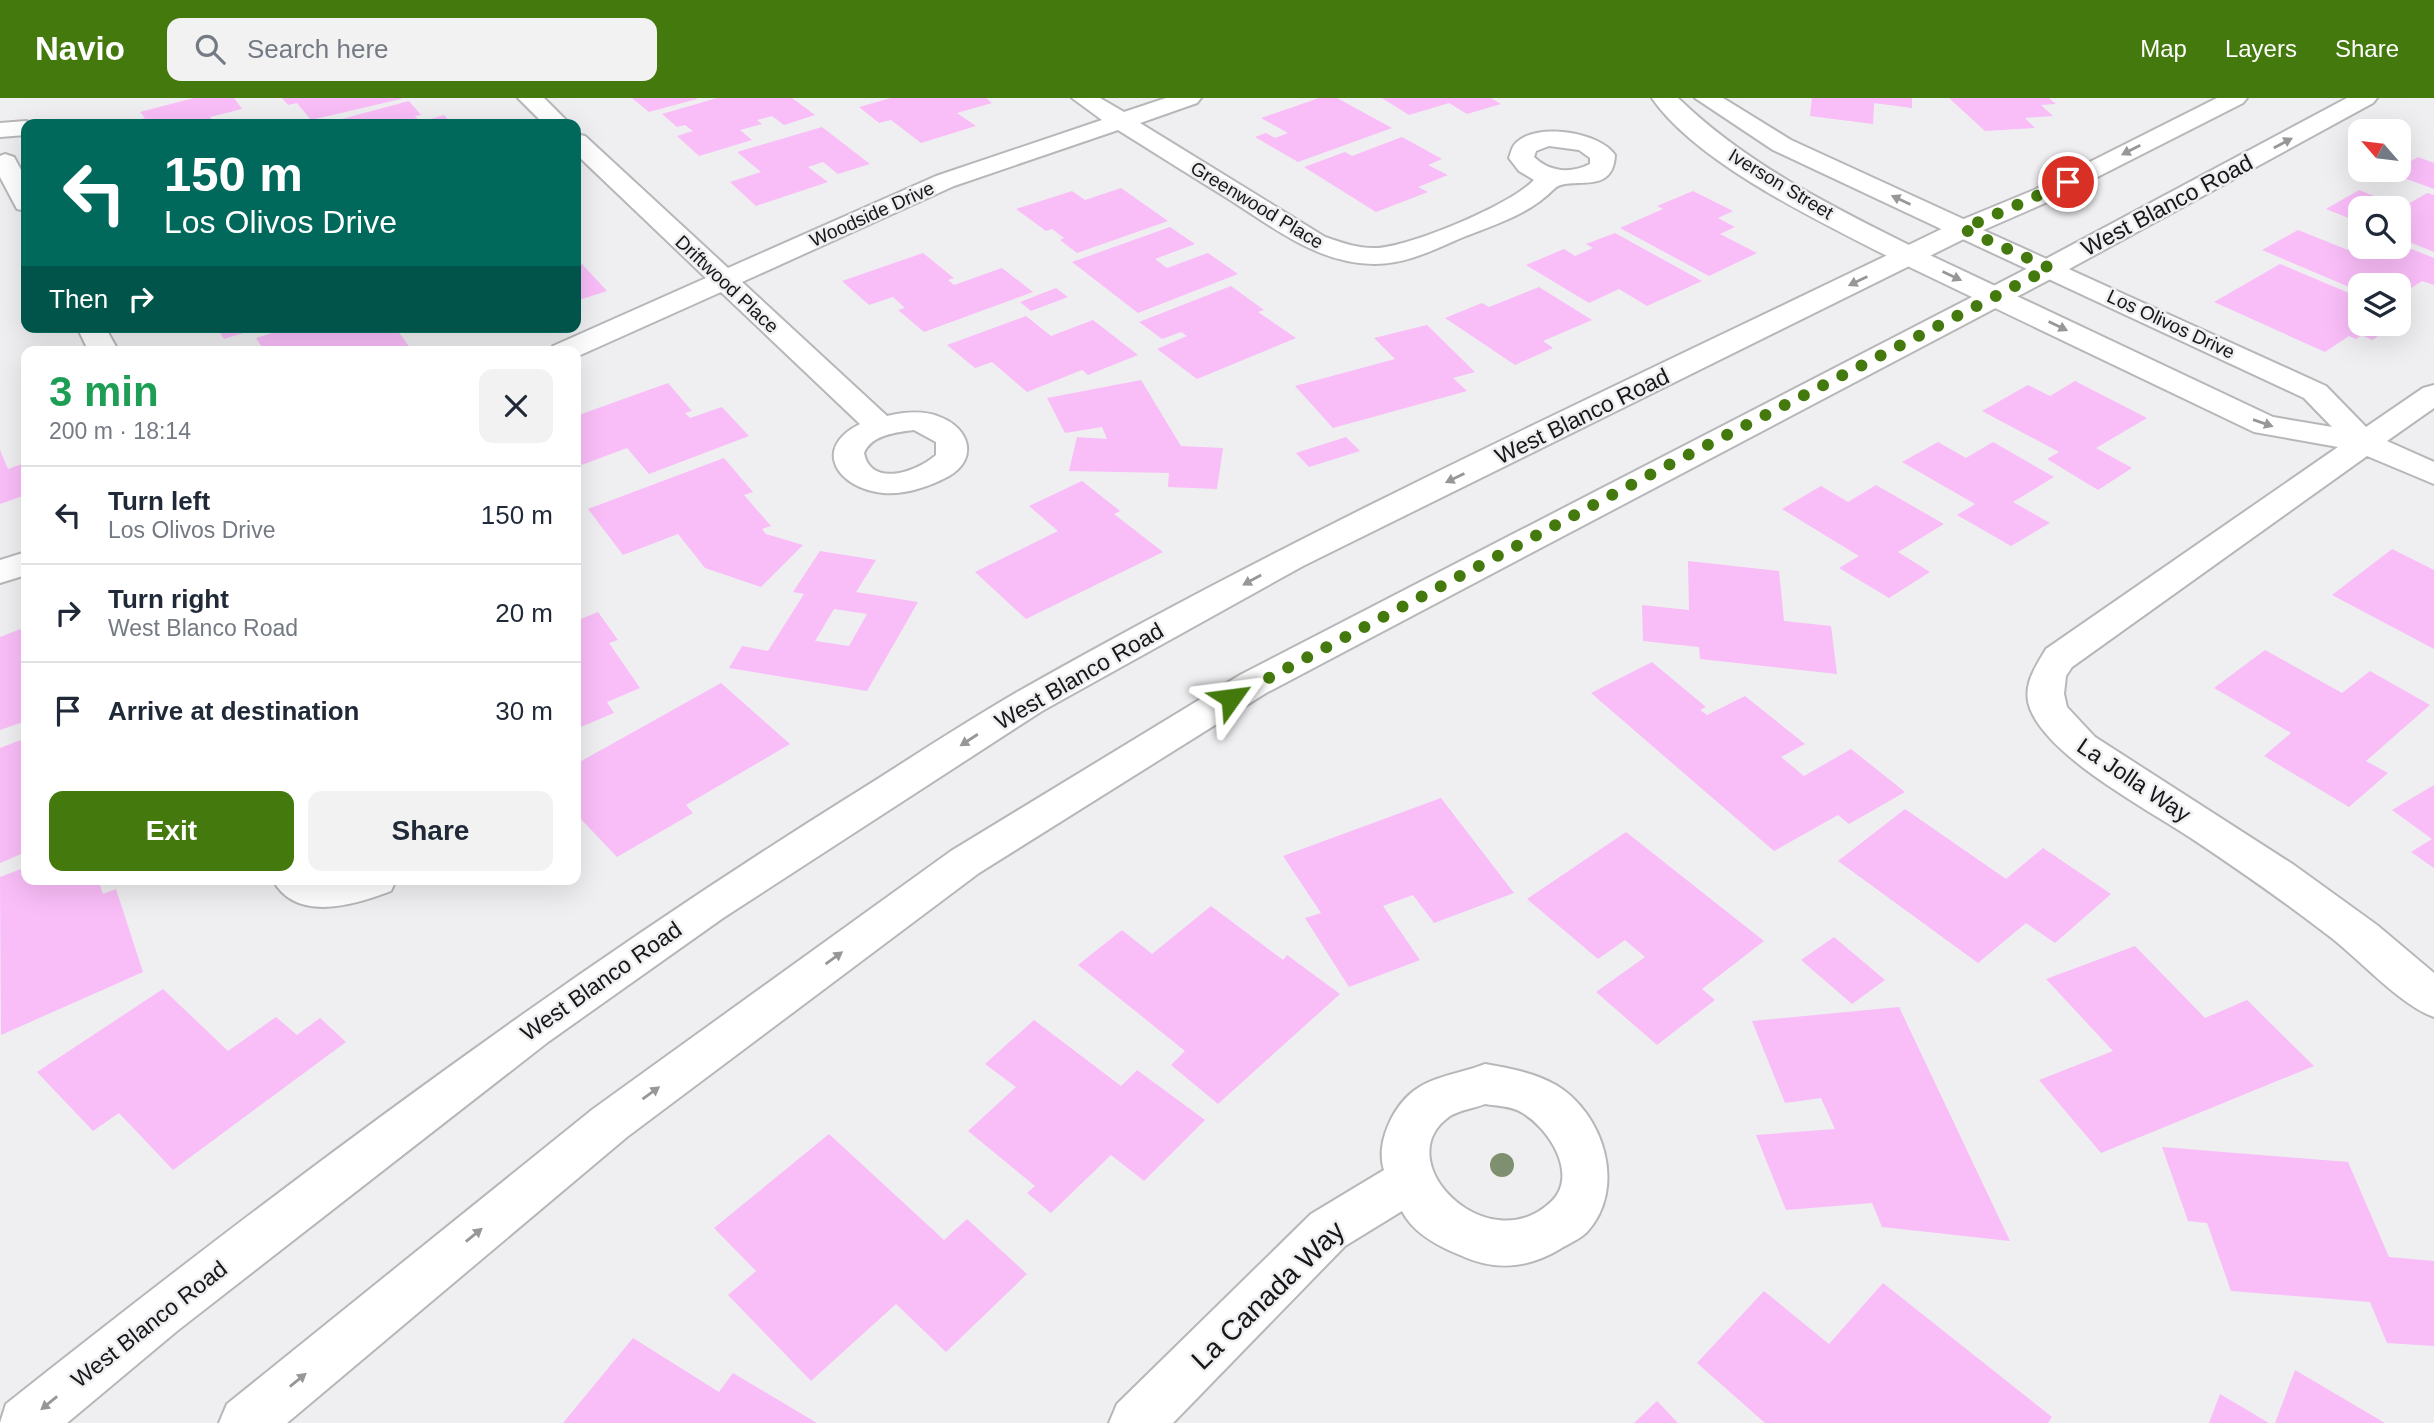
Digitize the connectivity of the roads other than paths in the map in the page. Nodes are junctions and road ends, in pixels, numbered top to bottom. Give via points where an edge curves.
1 (530, 98) edge
2 (1084, 98) edge
3 (1189, 98) edge
4 (1664, 98) edge
5 (1707, 98) edge
6 (2235, 98) edge
7 (2365, 98) edge
8 (553, 119) edge
9 (1118, 120) junction
10 (21, 128) edge
11 (0, 130) edge
12 (581, 146) edge
13 (10, 160) edge
14 (1552, 176) dead end
15 (21, 190) edge
16 (1963, 229) junction
17 (1909, 256) junction
18 (2050, 268) junction
19 (724, 281) junction
20 (1996, 297) junction
21 (577, 346) edge
22 (2434, 394) edge
23 (880, 426) dead end
24 (2363, 442) junction
25 (2434, 474) edge
26 (21, 565) edge
27 (0, 572) edge
28 (302, 885) edge
29 (359, 885) edge
30 (2434, 999) edge
31 (1410, 1180) dead end
32 (25, 1423) edge
33 (246, 1423) edge
34 (1136, 1423) edge

1 - 8 street
2 - 9 street, Greenwood Place
3 - 9 street, Woodside Drive
4 - 17 street, Iverson Street via 1741,162
16 -> 5 street, Iverson Street via 1782,145
6 -> 16 street, West Blanco Road via 2043,195
18 -> 7 street, West Blanco Road
9 - 14 street, Greenwood Place via 1316,243 1360,256 1405,253 1505,211 1533,196
9 - 19 street, Woodside Drive via 945,181
10 - 11 street
12 - 19 street, Driftwood Place
13 - 15 street
16 - 17 street, West Blanco Road
16 - 18 street, Los Olivos Drive
17 -> 20 street, Iverson Street
17 -> 32 street, West Blanco Road via 1291,558 1029,702 708,906 532,1030 159,1314
18 - 20 street, West Blanco Road
18 - 24 street, Los Olivos Drive via 2315,392
19 - 21 street, Woodside Drive
19 - 23 street, Driftwood Place
20 -> 24 street, Los Olivos Drive via 2265,425
33 -> 20 street, West Blanco Road via 610,1123 965,862 1254,684
22 - 24 street, La Jolla Way
24 - 25 street, Los Olivos Drive
24 - 30 street, La Jolla Way via 2059,658 2048,676 2045,694 2049,711 2081,747 2279,876 2362,936
26 - 27 street
28 - 29 street via 312,891 335,892
31 - 34 street, La Canada Way via 1328,1230

